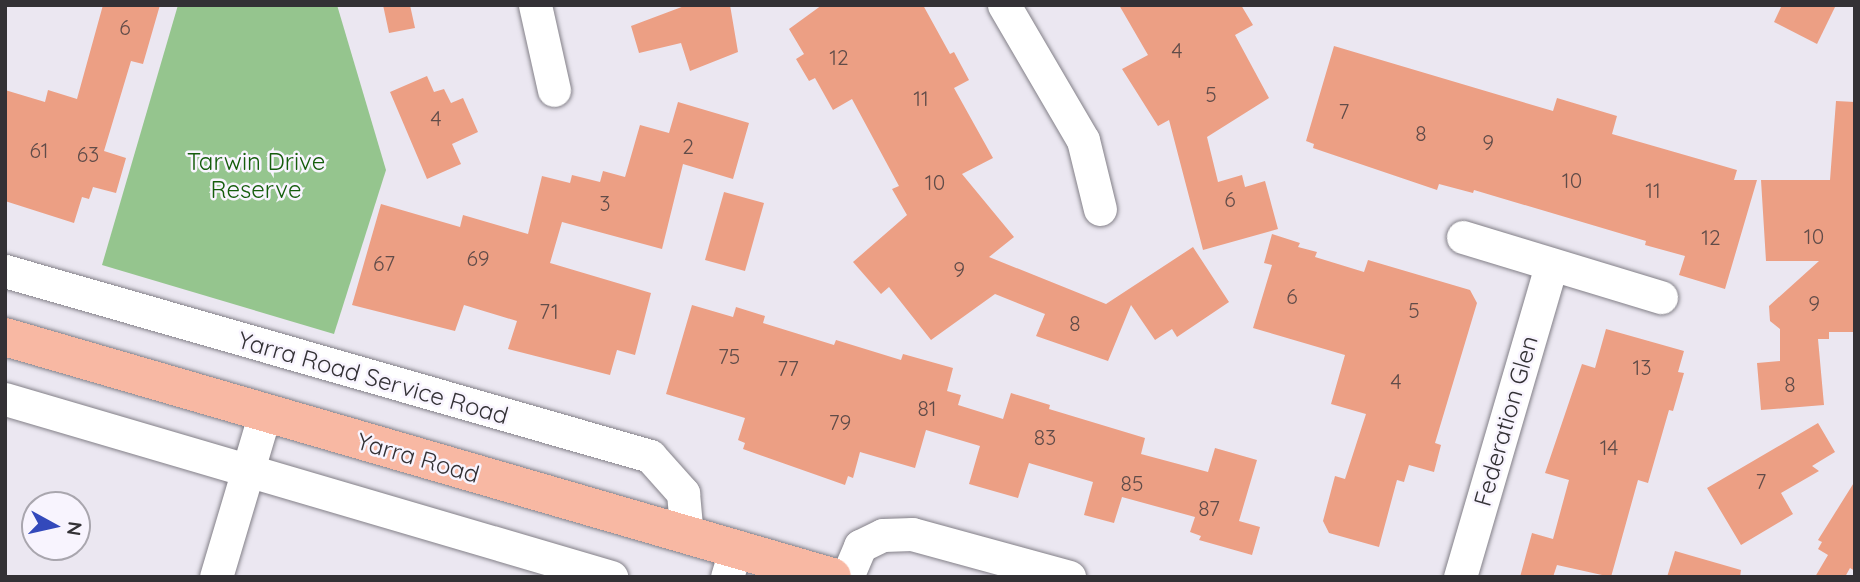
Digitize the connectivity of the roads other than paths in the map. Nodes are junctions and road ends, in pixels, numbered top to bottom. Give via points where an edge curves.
1 (535, 5) edge
2 (1004, 5) edge
3 (554, 90) dead end
4 (1100, 209) dead end
5 (1463, 237) dead end
6 (1551, 265) junction
7 (5, 271) edge
8 (1661, 297) dead end
9 (5, 337) edge
10 (5, 399) edge
11 (265, 413) junction
12 (247, 473) junction
13 (687, 537) junction
14 (731, 564) edge
15 (216, 577) edge
16 (611, 577) edge
17 (832, 577) edge
18 (847, 577) edge
19 (1069, 577) edge
20 (1460, 577) edge

1 - 3 street
2 - 4 street via 1083,140
5 - 6 street
6 - 8 street
6 - 20 street, Federation Glen
7 - 13 street, Yarra Road Service Road via 650,457 683,493
9 - 11 main road, Yarra Road
10 - 12 street
11 - 12 street
11 - 13 main road, Yarra Road
12 - 15 street
12 - 16 street
13 - 14 main road, Yarra Road
14 - 17 main road, Yarra Road
18 - 19 street via 860,546 883,535 912,534

